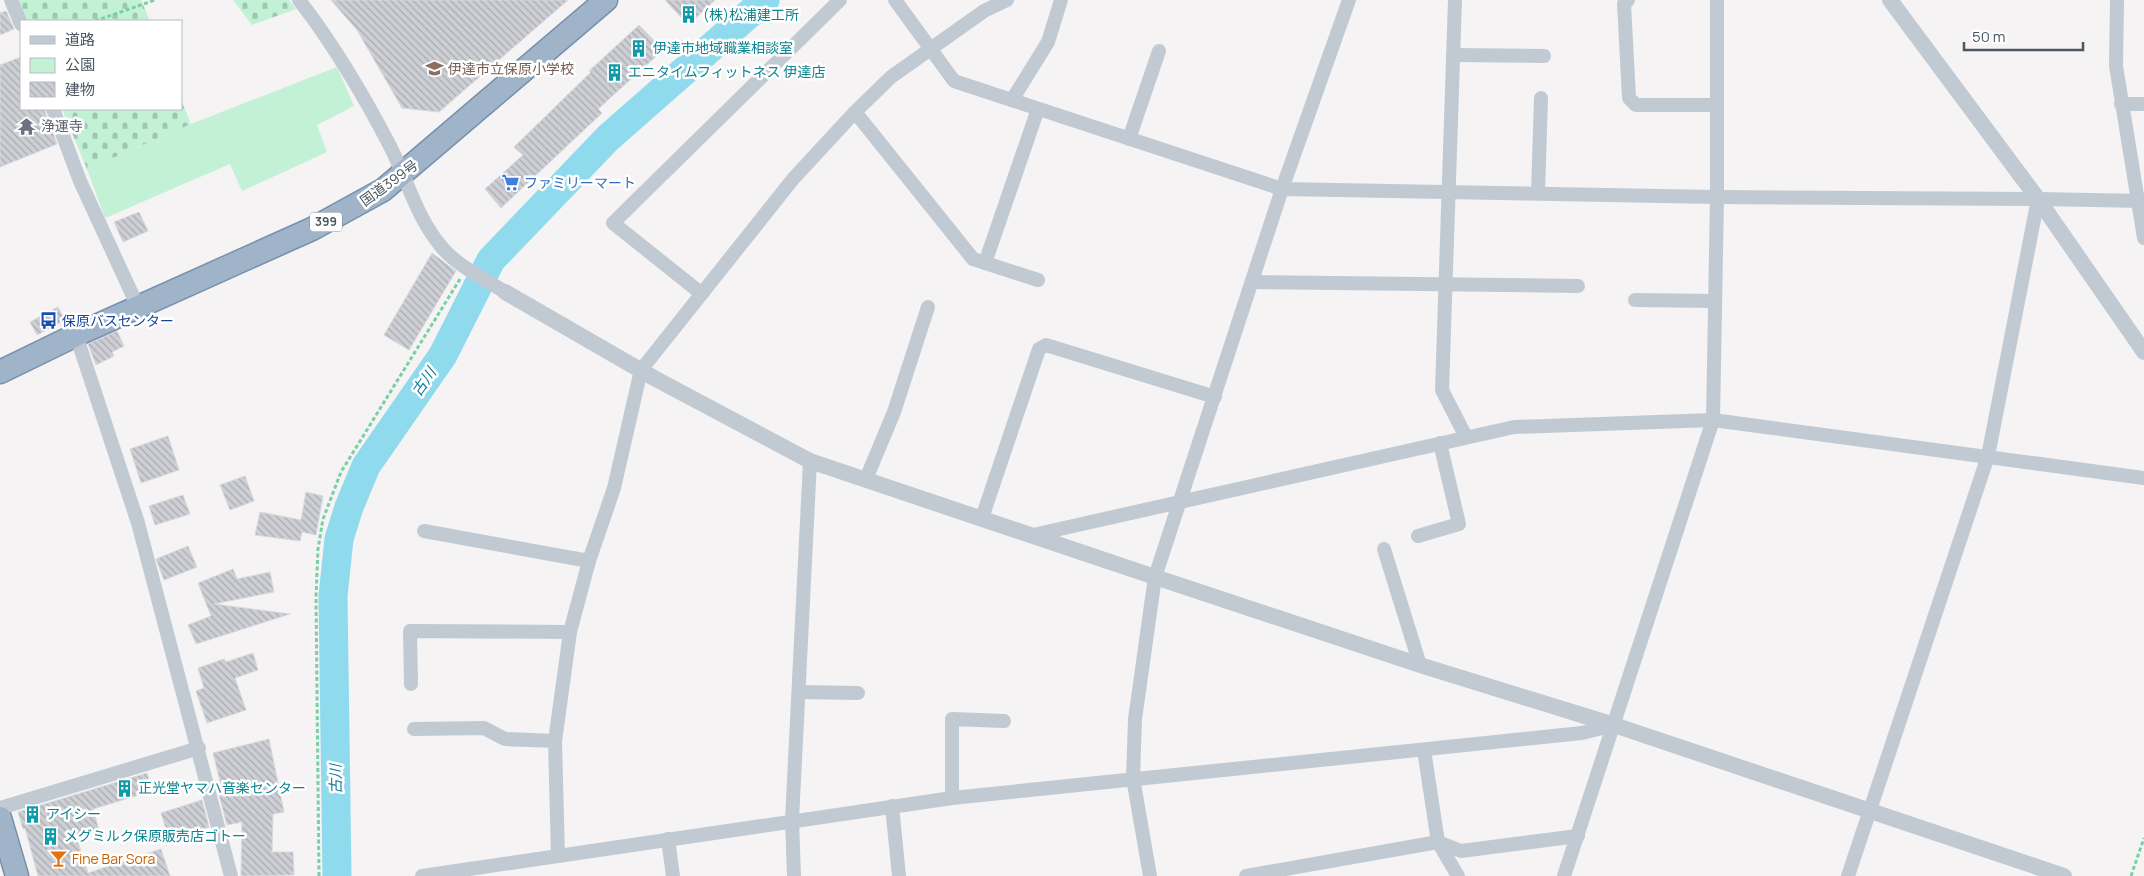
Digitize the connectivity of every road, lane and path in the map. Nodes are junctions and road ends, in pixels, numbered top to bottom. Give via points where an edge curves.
1 (11, 0) edge
2 (155, 0) edge
3 (299, 0) edge
4 (606, 0) edge
5 (840, 0) edge
6 (895, 0) edge
7 (1007, 0) edge
8 (1061, 0) edge
9 (1349, 0) edge
10 (1455, 0) edge
11 (1628, 0) edge
12 (1717, 0) edge
13 (1890, 0) edge
14 (2117, 0) edge
15 (98, 20) edge
16 (20, 22) edge
17 (929, 50) junction
18 (1160, 51) dead end
19 (1453, 55) junction
20 (1544, 56) dead end
21 (1541, 98) dead end
22 (1012, 100) junction
23 (2121, 104) junction
24 (2144, 104) edge
25 (1717, 105) junction
26 (1038, 109) junction
27 (53, 110) edge
28 (855, 112) junction
29 (1129, 139) junction
30 (402, 176) junction
31 (1282, 189) junction
32 (1448, 192) junction
33 (1538, 193) junction
34 (1717, 197) junction
35 (2038, 199) junction
36 (2140, 201) edge
37 (2144, 238) edge
38 (985, 263) junction
39 (469, 269) junction
40 (1038, 280) dead end
41 (1252, 282) junction
42 (1446, 284) junction
43 (1578, 286) dead end
44 (505, 292) joint
45 (702, 294) junction
46 (1635, 300) dead end
47 (1715, 301) junction
48 (138, 307) junction
49 (928, 307) dead end
50 (76, 335) junction
51 (2144, 352) edge
52 (641, 370) junction
53 (0, 372) edge
54 (1215, 397) junction
55 (1713, 420) junction
56 (1466, 437) junction
57 (1440, 443) junction
58 (1988, 456) junction
59 (810, 461) junction
60 (2144, 478) edge
61 (866, 479) junction
62 (1182, 500) junction
63 (982, 518) junction
64 (424, 531) dead end
65 (1033, 535) junction
66 (1418, 536) dead end
67 (1384, 549) dead end
68 (589, 561) junction
69 (1155, 578) junction
70 (570, 632) junction
71 (1420, 665) junction
72 (411, 684) dead end
73 (800, 692) junction
74 (858, 693) dead end
75 (1004, 721) dead end
76 (1614, 725) junction
77 (414, 728) dead end
78 (555, 741) junction
79 (199, 748) junction
80 (1424, 750) junction
81 (1133, 778) junction
82 (952, 798) junction
83 (892, 806) junction
84 (0, 808) edge
85 (1868, 812) junction
86 (0, 818) edge
87 (792, 820) junction
88 (1578, 836) junction
89 (2144, 838) edge
90 (668, 839) junction
91 (1438, 842) junction
92 (558, 856) junction
93 (489, 871) edge
94 (1283, 873) edge
95 (17, 876) edge
96 (231, 876) edge
97 (319, 876) edge
98 (422, 876) edge
99 (673, 876) edge
100 (794, 876) edge
101 (899, 876) edge
102 (1150, 876) edge
103 (1246, 876) edge
104 (1458, 876) edge
105 (1564, 876) edge
106 (1848, 876) edge
107 (2064, 876) edge
108 (2131, 876) edge

1 - 16 street
2 - 15 path
3 - 30 street via 337,55 390,147
4 - 30 highway, 国道399号 / 399
5 - 45 street via 613,223
6 - 17 street
7 - 17 street via 984,11
8 - 22 street via 1048,42
9 - 31 street
10 - 19 street
11 - 25 street via 1624,4 1629,98 1636,105
12 - 25 street
13 - 35 street
14 - 23 street via 2116,66
17 - 22 street via 954,81
17 - 28 street via 891,77
18 - 29 street
19 - 20 street
19 - 32 street
21 - 33 street
22 - 26 street
23 - 24 street
23 - 36 street
25 - 34 street
26 - 29 street
26 - 38 street
27 - 48 street via 80,181
28 - 38 street via 973,259
28 - 45 street via 793,180
29 - 31 street
30 - 39 street via 440,246
30 - 48 highway, 国道399号 / 399 via 320,225
31 - 32 street
31 - 41 street
32 - 33 street
32 - 42 street
33 - 34 street
34 - 35 street
34 - 47 street
35 - 36 street
35 - 51 street
35 - 58 street
36 - 37 street
38 - 40 street
39 - 44 street
39 - 97 path via 341,472 323,519 316,597
41 - 42 street
41 - 54 street
42 - 43 street
42 - 56 street via 1442,390
44 - 52 street
45 - 52 street
46 - 47 street
47 - 55 street
48 - 50 highway, 国道399号 / 399
49 - 61 street via 894,412
50 - 53 highway, 国道399号 / 399
50 - 79 street via 138,523
52 - 59 street
52 - 68 street via 614,488
54 - 62 street
54 - 63 street via 1046,345 1039,349
55 - 56 street via 1514,426
55 - 58 street
55 - 76 street
56 - 57 street
57 - 62 street
57 - 66 street via 1459,524
58 - 60 street
58 - 85 street
59 - 61 street
59 - 73 street
61 - 63 street
62 - 65 street
62 - 69 street
63 - 65 street
64 - 68 street
65 - 69 street
67 - 71 street
68 - 70 street
69 - 71 street
69 - 81 street via 1138,690
70 - 72 street via 410,631
70 - 78 street
71 - 76 street
73 - 74 street
73 - 87 street
75 - 82 street via 952,719
76 - 80 street via 1582,733
76 - 85 street
76 - 88 street
77 - 78 street via 484,728 505,739
78 - 92 street
79 - 84 street
79 - 96 street
80 - 81 street
80 - 91 street
81 - 82 street
81 - 102 street
82 - 83 street
83 - 87 street
83 - 101 street
85 - 106 street
85 - 107 street
86 - 95 highway
87 - 90 street
87 - 100 street
88 - 91 street via 1461,851
88 - 105 street
89 - 108 path
90 - 92 street
90 - 99 street
91 - 94 street
91 - 104 street
92 - 93 street
93 - 98 street
94 - 103 street

